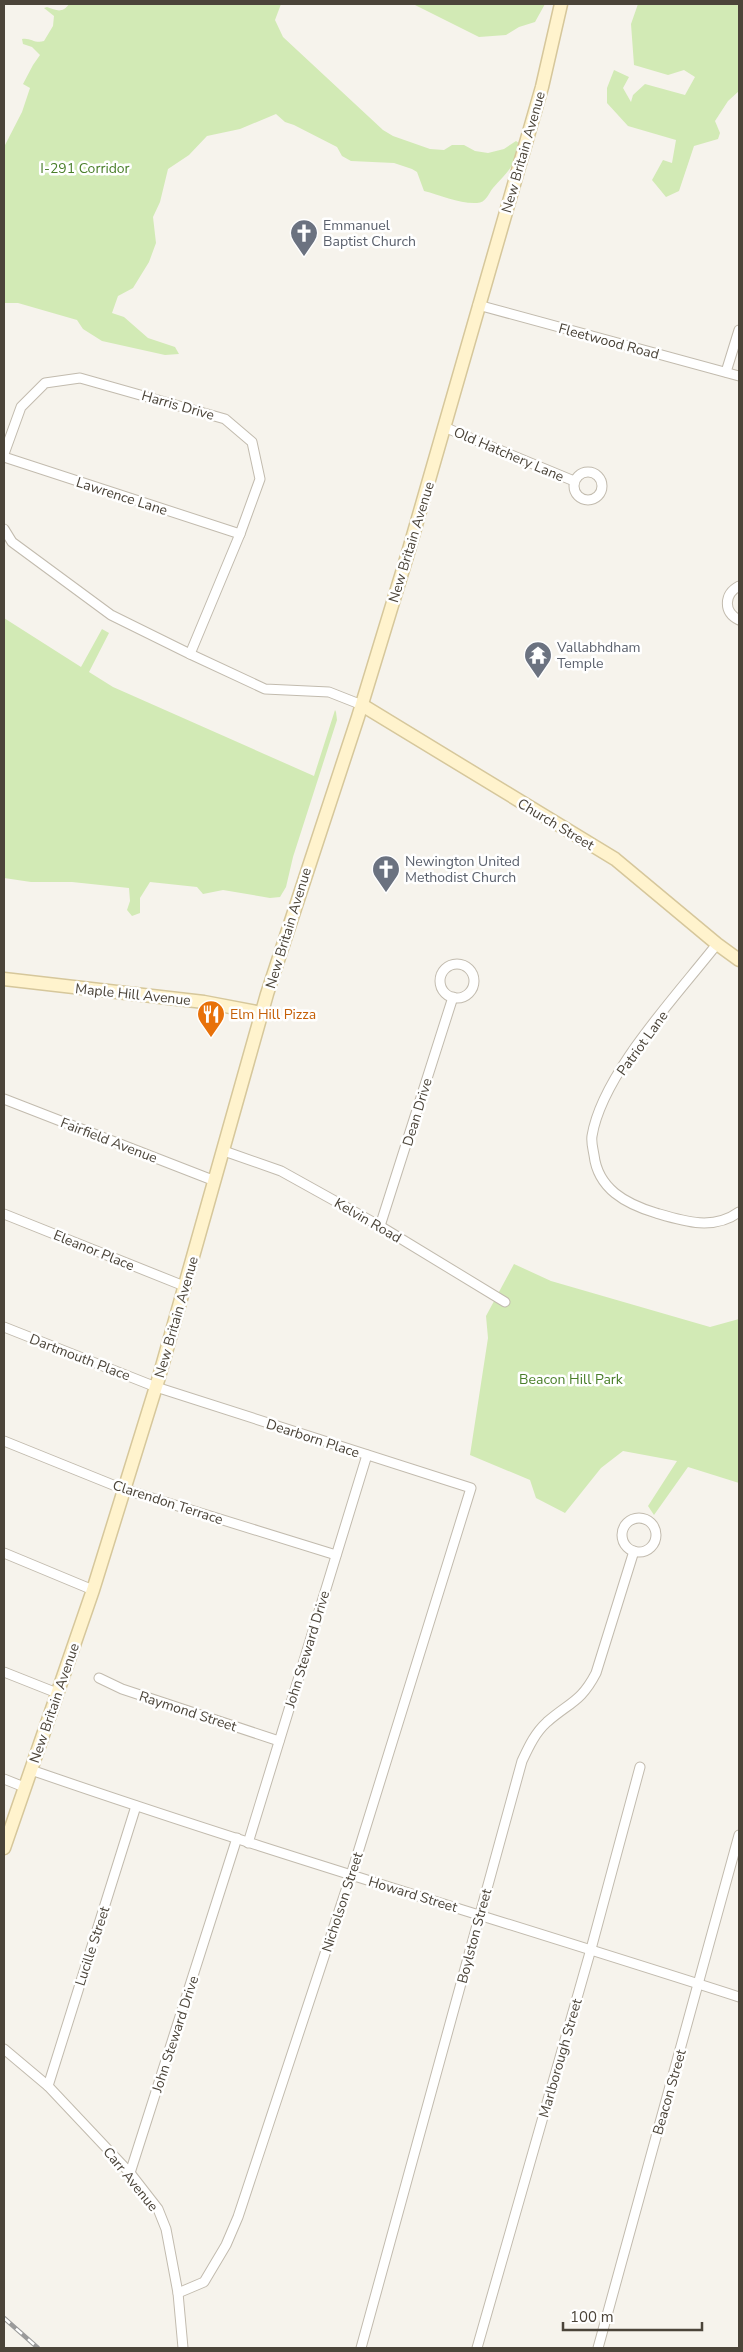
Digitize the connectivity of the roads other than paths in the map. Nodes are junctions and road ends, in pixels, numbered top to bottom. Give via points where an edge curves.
1 (561, 4) edge
2 (478, 305) junction
3 (739, 330) edge
4 (726, 372) junction
5 (739, 376) edge
6 (444, 427) junction
7 (4, 455) edge
8 (574, 481) dead end
9 (4, 529) edge
10 (240, 534) junction
11 (739, 586) edge
12 (739, 620) edge
13 (190, 654) junction
14 (362, 705) junction
15 (717, 944) junction
16 (739, 960) edge
17 (4, 979) edge
18 (452, 997) dead end
19 (262, 1013) junction
20 (4, 1099) edge
21 (224, 1152) junction
22 (215, 1181) junction
23 (739, 1212) edge
24 (4, 1214) edge
25 (380, 1226) junction
26 (184, 1286) junction
27 (505, 1302) dead end
28 (4, 1327) edge
29 (156, 1387) junction
30 (4, 1440) edge
31 (367, 1455) junction
32 (471, 1488) joint
33 (124, 1489) junction
34 (634, 1551) dead end
35 (4, 1553) edge
36 (336, 1555) junction
37 (94, 1590) junction
38 (4, 1672) edge
39 (99, 1678) dead end
40 (57, 1693) junction
41 (279, 1741) junction
42 (640, 1767) dead end
43 (31, 1770) junction
44 (4, 1779) edge
45 (24, 1787) junction
46 (136, 1806) junction
47 (739, 1835) edge
48 (237, 1838) junction
49 (248, 1843) junction
50 (4, 1848) edge
51 (351, 1875) junction
52 (481, 1914) junction
53 (591, 1949) junction
54 (699, 1984) junction
55 (739, 1997) edge
56 (4, 2049) edge
57 (48, 2086) junction
58 (130, 2173) junction
59 (178, 2293) junction
60 (183, 2348) edge
61 (361, 2348) edge
62 (477, 2348) edge
63 (598, 2348) edge

1 - 2 main road, New Britain Avenue via 542,87
2 - 4 street, Fleetwood Road
2 - 6 main road, New Britain Avenue
3 - 4 street
4 - 5 street, Fleetwood Road
6 - 8 street, Old Hatchery Lane
6 - 14 main road, New Britain Avenue
7 - 10 street, Lawrence Lane
7 - 10 street, Harris Drive via 20,407 45,383 62,380 80,378 225,419 252,442 260,479
9 - 13 street via 12,542 111,615
10 - 13 street, Harris Drive
11 - 12 street via 730,593 727,604 732,615
13 - 14 street via 265,689 329,692
14 - 15 main road, Church Street via 615,859
14 - 19 main road, New Britain Avenue
15 - 16 main road, Church Street
15 - 23 street, Patriot Lane via 613,1082 592,1138 595,1162 602,1180 618,1197 636,1206 697,1224 733,1217
17 - 19 main road, Maple Hill Avenue via 210,1003
18 - 25 street, Dean Drive
19 - 21 main road, New Britain Avenue
20 - 22 street, Fairfield Avenue
21 - 22 main road, New Britain Avenue
21 - 25 street, Kelvin Road via 281,1171
22 - 26 main road, New Britain Avenue
24 - 26 street, Eleanor Place
25 - 27 street, Kelvin Road
26 - 29 main road, New Britain Avenue
28 - 29 street, Dartmouth Place
29 - 31 street, Dearborn Place
29 - 33 main road, New Britain Avenue
30 - 33 street, Clarendon Terrace
31 - 32 street, Dearborn Place
31 - 36 street, John Steward Drive
32 - 51 street, Nicholson Street
33 - 36 street, Clarendon Terrace
33 - 37 main road, New Britain Avenue
34 - 52 street, Boylston Street via 593,1679 586,1692 532,1738 522,1761
35 - 37 street
36 - 41 street, John Steward Drive
37 - 40 main road, New Britain Avenue
38 - 40 street
39 - 41 street, Raymond Street via 122,1689
40 - 43 main road, New Britain Avenue
41 - 49 street, John Steward Drive
42 - 53 street, Marlborough Street
43 - 45 main road, New Britain Avenue
43 - 46 street, Howard Street
44 - 45 street
45 - 50 main road, New Britain Avenue
46 - 48 street, Howard Street
46 - 57 street, Lucille Street
47 - 54 street, Beacon Street
48 - 49 street, Howard Street
48 - 58 street, John Steward Drive
49 - 51 street, Howard Street
51 - 52 street, Howard Street
51 - 59 street, Nicholson Street via 238,2217 204,2282
52 - 53 street, Howard Street
52 - 61 street, Boylston Street
53 - 54 street, Howard Street
53 - 62 street, Marlborough Street
54 - 55 street, Howard Street
54 - 63 street, Beacon Street
56 - 57 street, Carr Avenue
57 - 58 street, Carr Avenue
58 - 59 street, Carr Avenue via 158,2209 166,2229
59 - 60 street, Carr Avenue

